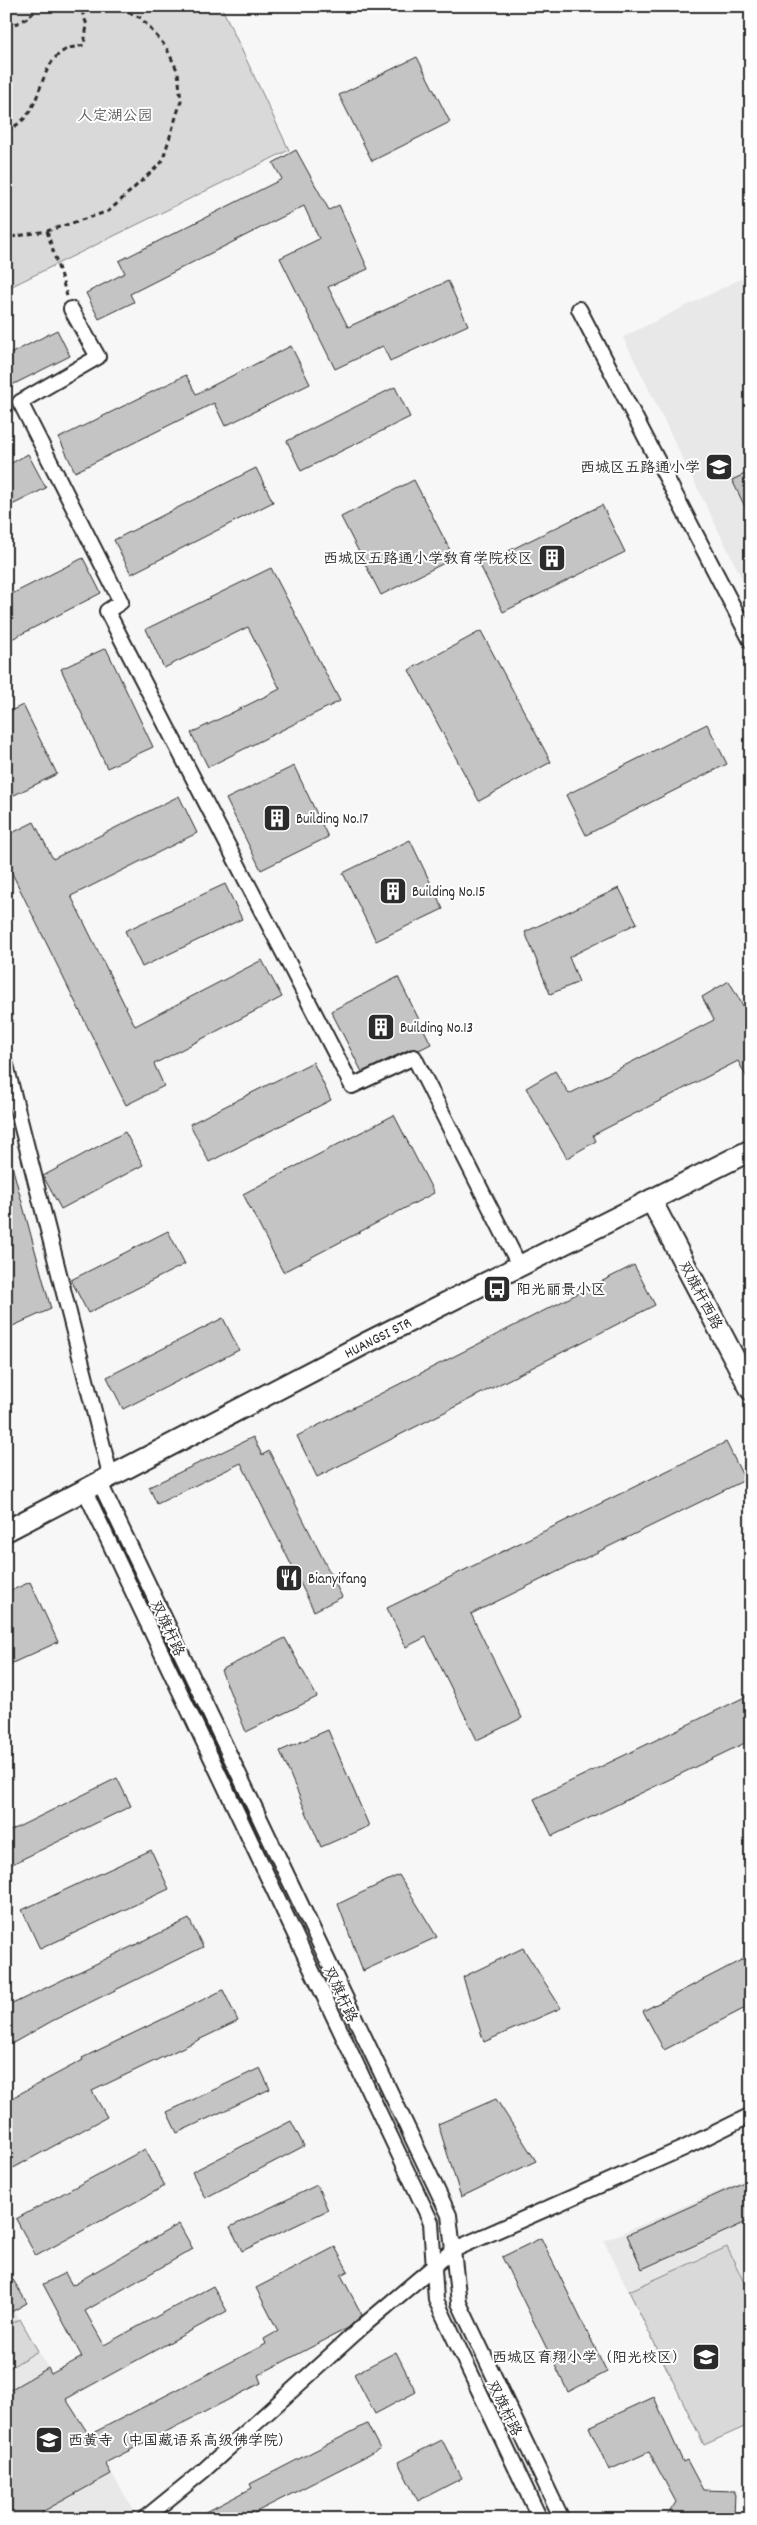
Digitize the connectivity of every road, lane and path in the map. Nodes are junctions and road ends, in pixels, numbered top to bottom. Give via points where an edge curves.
1 (39, 6) edge
2 (80, 6) edge
3 (114, 6) edge
4 (6, 26) edge
5 (6, 130) edge
6 (47, 231) junction
7 (11, 237) dead end
8 (71, 309) joint
9 (579, 309) dead end
10 (751, 641) edge
11 (6, 1064) edge
12 (751, 1150) edge
13 (651, 1200) junction
14 (520, 1265) junction
15 (751, 1390) edge
16 (98, 1484) junction
17 (6, 1531) edge
18 (751, 2115) edge
19 (453, 2250) junction
20 (433, 2266) junction
21 (144, 2519) edge
22 (540, 2519) edge
23 (562, 2519) edge

1 - 4 path via 32,16
2 - 5 path via 87,25 84,45 64,50 54,58 30,112
3 - 6 path via 141,18 166,47 178,72 181,101 174,126 162,162 110,211
6 - 7 path
6 - 8 path
8 - 14 street via 98,357 20,402 121,602 107,611 352,1086 414,1057
9 - 10 street
11 - 16 street
12 - 13 street, HUANGSI STR
13 - 14 street, HUANGSI STR
13 - 15 street, 双旗杆西路
14 - 16 street, HUANGSI STR
16 - 17 street, HUANGSI STR
16 - 19 street via 449,2215
16 - 20 street, 双旗杆路 via 430,2222
18 - 19 street
19 - 20 street
19 - 23 street via 459,2303
20 - 21 street via 203,2471
20 - 22 street, 双旗杆路 via 436,2300

